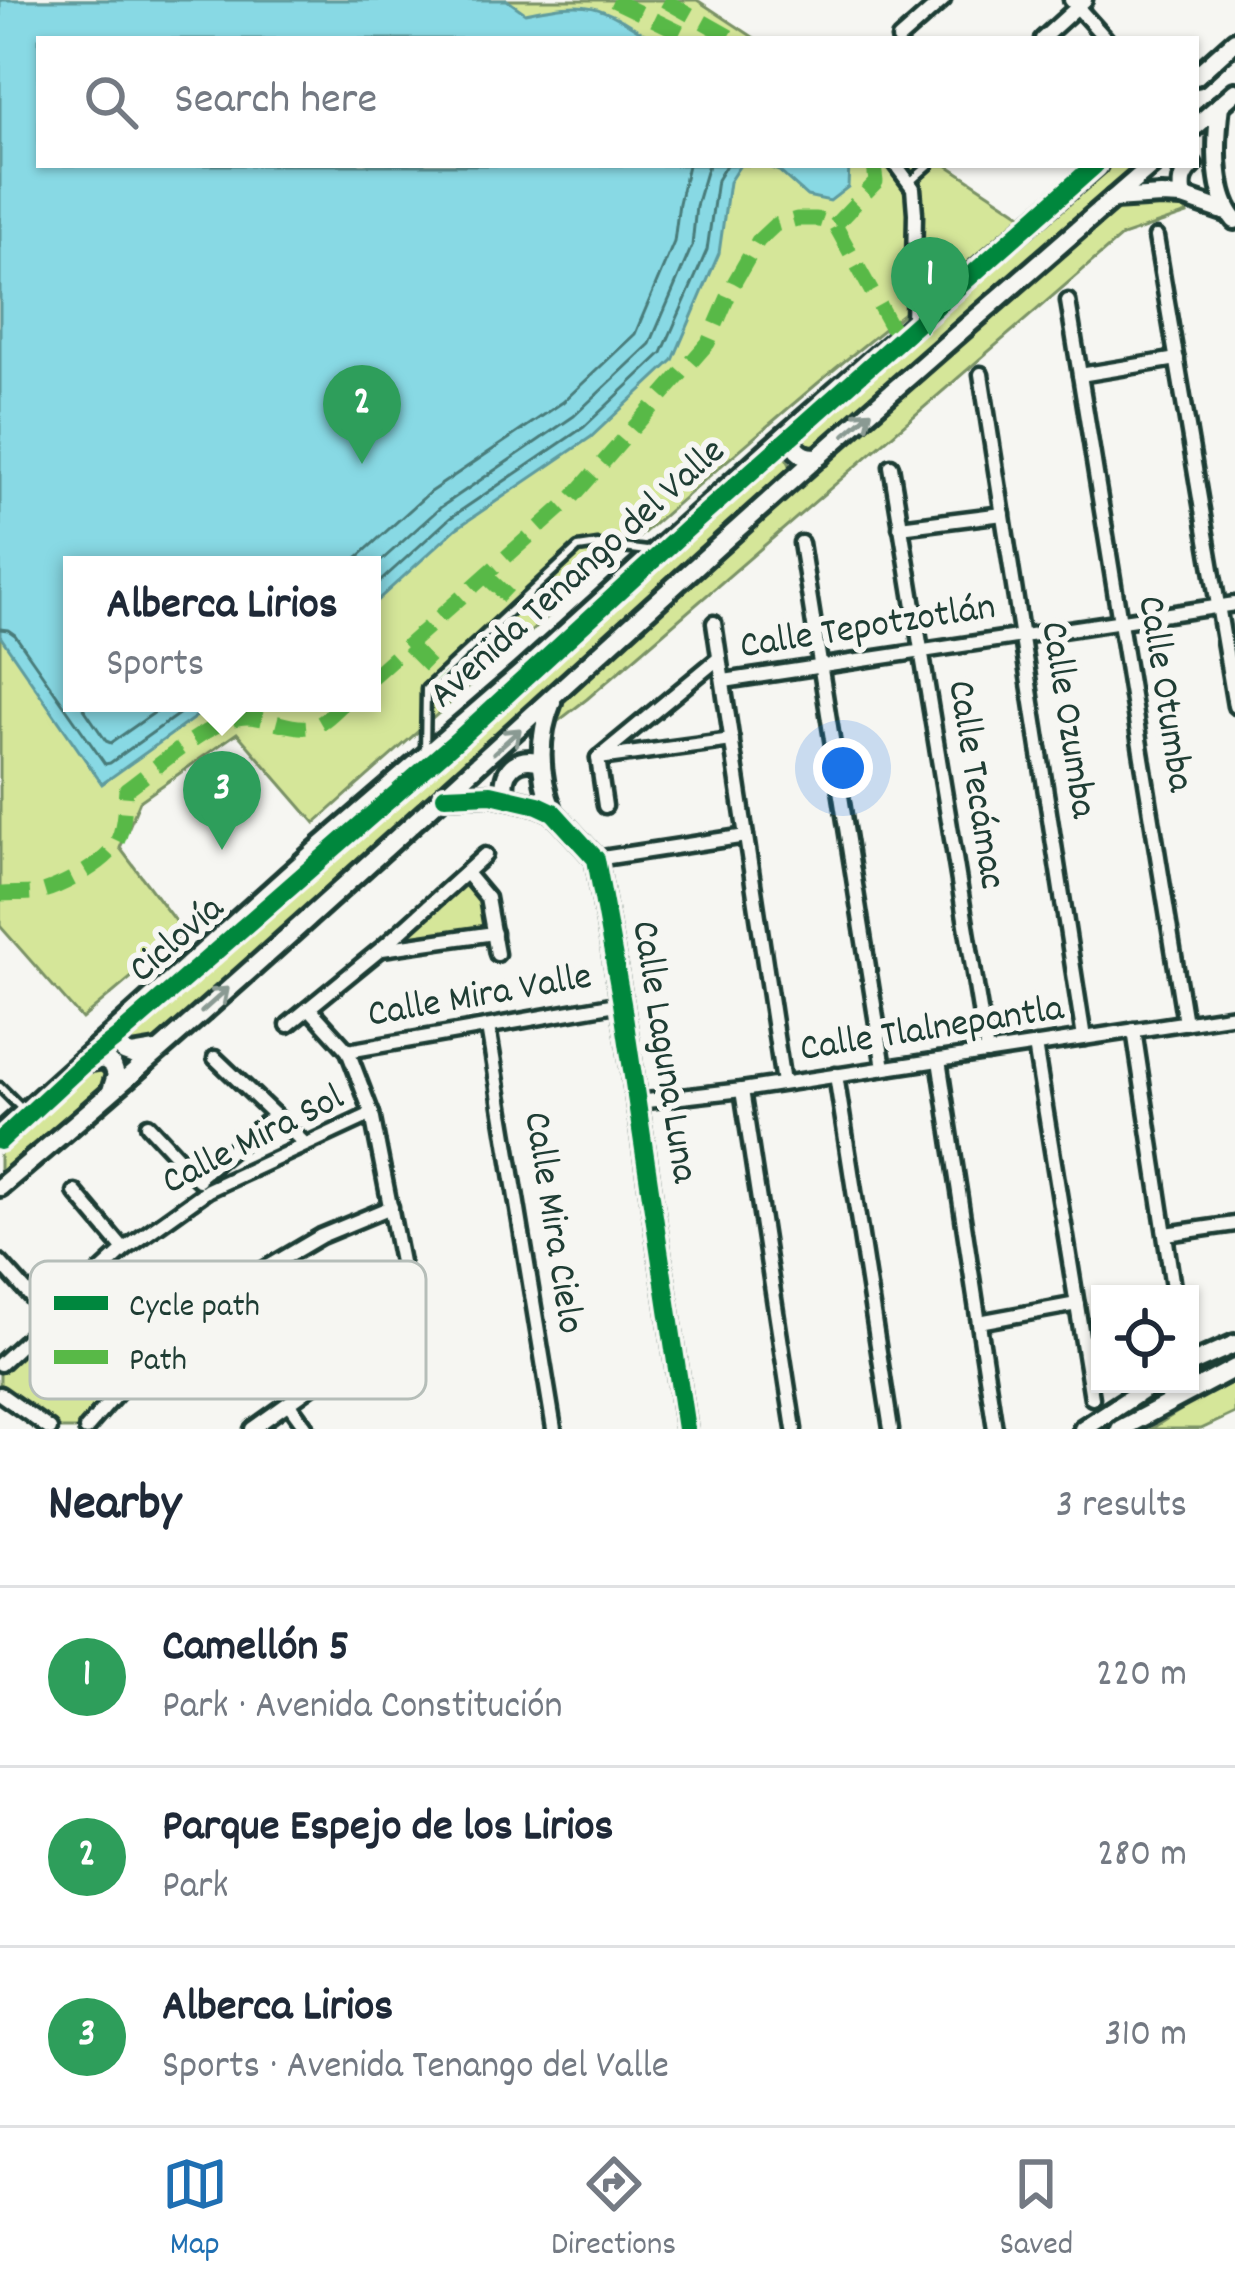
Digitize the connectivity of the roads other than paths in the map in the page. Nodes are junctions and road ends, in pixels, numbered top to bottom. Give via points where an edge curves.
1 (943, 0) edge
2 (1078, 2) edge
3 (901, 36) edge
4 (1045, 36) edge
5 (1104, 36) edge
6 (1235, 41) edge
7 (1199, 73) edge
8 (1235, 92) edge
9 (1220, 105) junction
10 (1199, 123) edge
11 (1199, 163) edge
12 (1216, 163) junction
13 (898, 168) edge
14 (926, 168) edge
15 (1094, 168) edge
16 (1149, 168) edge
17 (1190, 168) edge
18 (910, 182) junction
19 (1183, 197) junction
20 (1113, 199) junction
21 (1232, 217) edge
22 (1156, 237) dead end
23 (1068, 301) dead end
24 (913, 326) junction
25 (1177, 359) junction
26 (981, 374) dead end
27 (1080, 375) junction
28 (794, 428) junction
29 (766, 452) junction
30 (820, 456) junction
31 (891, 466) dead end
32 (790, 482) junction
33 (1003, 514) junction
34 (900, 527) junction
35 (800, 543) dead end
36 (657, 552) junction
37 (1235, 604) edge
38 (1220, 607) junction
39 (1121, 621) junction
40 (714, 623) dead end
41 (1022, 636) junction
42 (922, 651) junction
43 (719, 658) junction
44 (821, 667) junction
45 (724, 681) junction
46 (554, 699) junction
47 (1235, 706) edge
48 (732, 740) junction
49 (424, 757) junction
50 (598, 758) junction
51 (541, 762) junction
52 (445, 796) junction
53 (506, 796) junction
54 (605, 806) dead end
55 (553, 812) junction
56 (746, 836) junction
57 (485, 855) dead end
58 (596, 859) junction
59 (466, 873) junction
60 (494, 933) junction
61 (382, 949) junction
62 (497, 954) dead end
63 (622, 1004) junction
64 (309, 1008) junction
65 (128, 1018) junction
66 (1234, 1019) edge
67 (1185, 1023) junction
68 (288, 1025) dead end
69 (488, 1027) junction
70 (1135, 1030) junction
71 (1084, 1038) junction
72 (1035, 1045) junction
73 (159, 1050) junction
74 (348, 1051) junction
75 (987, 1053) junction
76 (214, 1058) dead end
77 (939, 1060) junction
78 (80, 1063) junction
79 (884, 1068) junction
80 (836, 1076) junction
81 (783, 1084) junction
82 (0, 1087) edge
83 (742, 1090) junction
84 (108, 1097) junction
85 (638, 1102) junction
86 (26, 1112) junction
87 (373, 1114) junction
88 (275, 1115) junction
89 (148, 1125) dead end
90 (0, 1134) edge
91 (305, 1144) junction
92 (197, 1178) junction
93 (0, 1187) edge
94 (208, 1190) junction
95 (75, 1192) dead end
96 (392, 1207) junction
97 (1235, 1224) edge
98 (1166, 1234) junction
99 (124, 1250) junction
100 (111, 1261) edge
101 (278, 1261) edge
102 (402, 1261) edge
103 (0, 1262) edge
104 (1173, 1285) edge
105 (30, 1296) edge
106 (1077, 1304) junction
107 (980, 1322) junction
108 (30, 1335) edge
109 (1235, 1343) edge
110 (1199, 1360) edge
111 (0, 1364) edge
112 (1235, 1368) edge
113 (1139, 1393) edge
114 (0, 1394) edge
115 (1092, 1398) dead end
116 (112, 1399) edge
117 (297, 1399) edge
118 (290, 1404) junction
119 (554, 1426) edge
120 (50, 1429) edge
121 (86, 1429) edge
122 (252, 1429) edge
123 (308, 1429) edge
124 (536, 1429) edge
125 (686, 1429) edge
126 (794, 1429) edge
127 (891, 1429) edge
128 (995, 1429) edge
129 (1084, 1429) edge
130 (1120, 1429) edge

1 - 3 street
2 - 4 street
2 - 5 street
6 - 7 main road
8 - 9 main road
9 - 10 main road
9 - 12 main road
11 - 12 main road
12 - 21 main road
13 - 18 street
14 - 18 lane
15 - 24 main road, Avenida Tenango del Valle
16 - 20 main road
17 - 19 main road
18 - 24 street
19 - 20 main road
19 - 21 main road
30 -> 20 main road
22 - 25 street
23 - 27 street, Calle Otumba
24 - 28 main road, Avenida Tenango del Valle
25 - 27 street
25 - 38 street
26 - 33 street, Calle Ozumba
27 - 39 street, Calle Otumba
28 - 29 main road, Avenida Tenango del Valle
28 - 30 main road via 797,452
29 - 32 main road via 787,455
29 - 36 main road, Avenida Tenango del Valle
30 - 32 main road
31 - 34 street, Calle Tecámac
32 - 46 main road
33 - 34 street
33 - 41 street, Calle Ozumba
34 - 42 street, Calle Tecámac
35 - 44 street
36 - 49 main road, Avenida Tenango del Valle
36 - 49 lane via 578,548 426,688
37 - 38 street, Calle Tepotzotlán
38 - 39 street, Calle Tepotzotlán
38 - 47 street
39 - 41 street, Calle Tepotzotlán
39 - 67 street, Calle Otumba
40 - 43 street
41 - 42 street, Calle Tepotzotlán
41 - 71 street, Calle Ozumba
42 - 44 street, Calle Tepotzotlán
42 - 75 street, Calle Tecámac
43 - 45 street
43 - 50 street
44 - 45 street, Calle Tepotzotlán
44 - 79 street
45 - 48 street
46 - 51 main road
52 -> 46 main road
48 - 50 street
48 - 56 street
49 - 65 main road, Avenida Tenango del Valle
50 - 54 street
51 - 53 main road via 511,766
51 - 55 main road
52 - 53 main road
73 -> 52 main road
53 - 55 main road
55 - 58 main road
56 - 58 street
56 - 81 street
57 - 59 street
58 - 63 main road, Calle Laguna Luna
59 - 60 street via 487,898
59 - 61 street
60 - 61 street
60 - 62 street
61 - 64 street
63 - 69 street, Calle Mira Valle
63 - 85 main road, Calle Laguna Luna
64 - 68 street
64 - 74 street
65 - 73 main road via 118,1041 124,1052
65 - 78 main road, Avenida Tenango del Valle
66 - 67 street, Calle Tlalnepantla
67 - 70 street, Calle Tlalnepantla
69 - 74 street, Calle Mira Valle
69 - 119 street, Calle Mira Cielo
70 - 71 street, Calle Tlalnepantla
70 - 98 street
71 - 72 street, Calle Tlalnepantla
72 - 75 street, Calle Tlalnepantla
72 - 106 street
73 - 84 main road
74 - 87 street
75 - 77 street, Calle Tlalnepantla
76 - 88 street
77 - 79 street, Calle Tlalnepantla
77 - 107 street
78 - 84 main road via 104,1059 113,1066
78 - 86 main road, Avenida Tenango del Valle
79 - 80 street, Calle Tlalnepantla
80 - 81 street, Calle Tlalnepantla
80 - 127 street
81 - 83 street, Calle Tlalnepantla
82 - 86 lane
83 - 85 street, Calle Tlalnepantla
83 - 126 street
84 - 93 main road
85 - 125 main road, Calle Laguna Luna
86 - 90 main road, Avenida Tenango del Valle
87 - 91 street, Calle Mira Sol
87 - 96 street
88 - 91 street
88 - 92 street
89 - 92 street
91 - 94 street, Calle Mira Sol
92 - 94 street
94 - 99 street, Calle Mira Sol
95 - 99 street
96 - 101 street
96 - 102 street
97 - 98 street
98 - 104 street
99 - 100 street, Calle Mira Sol
103 - 105 street
106 - 107 street
106 - 115 street
107 - 128 street
108 - 111 street, Calle Mira Sol
109 - 110 main road
112 - 130 main road
113 - 129 main road
114 - 120 street
116 - 121 street
117 - 118 street
118 - 122 street
118 - 123 street
119 - 124 street

